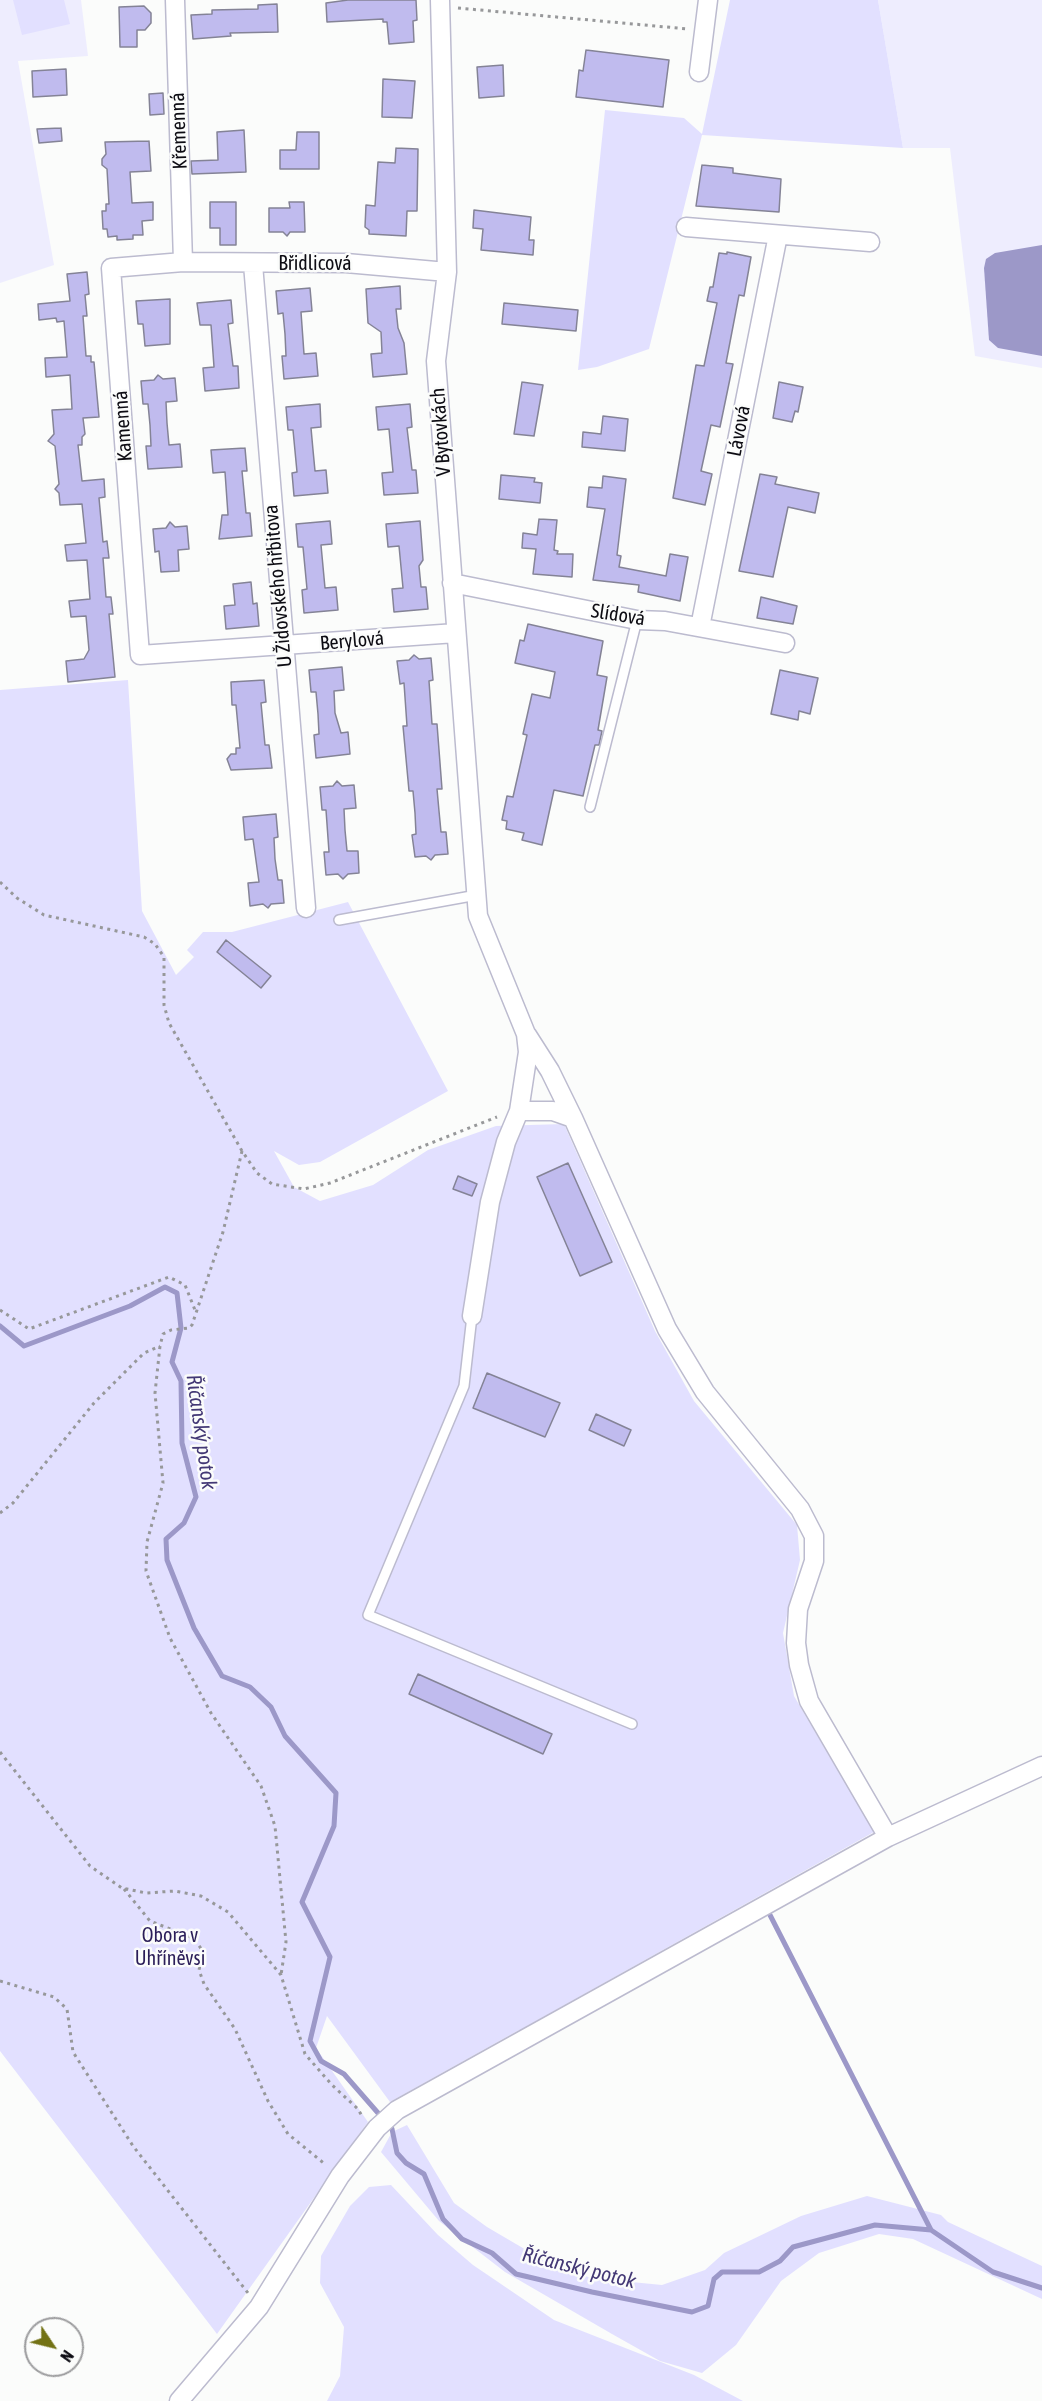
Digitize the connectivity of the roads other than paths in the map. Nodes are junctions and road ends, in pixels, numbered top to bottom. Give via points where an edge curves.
1 (176, 0) edge
2 (708, 0) edge
3 (440, 3) edge
4 (699, 72) dead end
5 (686, 227) dead end
6 (778, 235) junction
7 (870, 242) dead end
8 (183, 262) junction
9 (253, 264) junction
10 (447, 272) junction
11 (452, 583) junction
12 (637, 620) junction
13 (700, 627) junction
14 (456, 633) junction
15 (784, 643) dead end
16 (283, 647) junction
17 (140, 655) joint
18 (590, 807) dead end
19 (477, 895) junction
20 (306, 908) dead end
21 (339, 920) dead end
22 (526, 1034) junction
23 (519, 1111) junction
24 (573, 1118) junction
25 (472, 1316) joint
26 (632, 1724) dead end
27 (1042, 1766) edge
28 (888, 1837) junction
29 (179, 2401) edge

1 - 8 street, Křemenná
2 - 4 street
3 - 10 street, V Bytovkách
5 - 6 street
6 - 7 street
6 - 13 street, Lávová
8 - 9 street, Břidlicová
8 - 17 street, Kamenná via 111,268
9 - 10 street, Břidlicová via 346,263
9 - 16 street, U Židovského hřbitova
10 - 11 street, V Bytovkách via 436,361
11 - 12 street, Slídová
11 - 14 street, V Bytovkách
12 - 13 street, Slídová
12 - 18 lane
13 - 15 street, Slídová
14 - 16 street, Berylová
14 - 19 street, V Bytovkách
16 - 17 street, Berylová
16 - 20 street, U Židovského hřbitova
19 - 21 lane
19 - 22 street, V Bytovkách via 480,924
22 - 23 street via 528,1052
22 - 24 street
23 - 24 street via 553,1111
23 - 25 street via 490,1202
24 - 28 street via 666,1329 705,1392 800,1509 814,1536 814,1561 798,1609 799,1665 809,1701
25 - 26 lane via 464,1386 368,1615
27 - 28 street
28 - 29 street via 370,2124 259,2307

